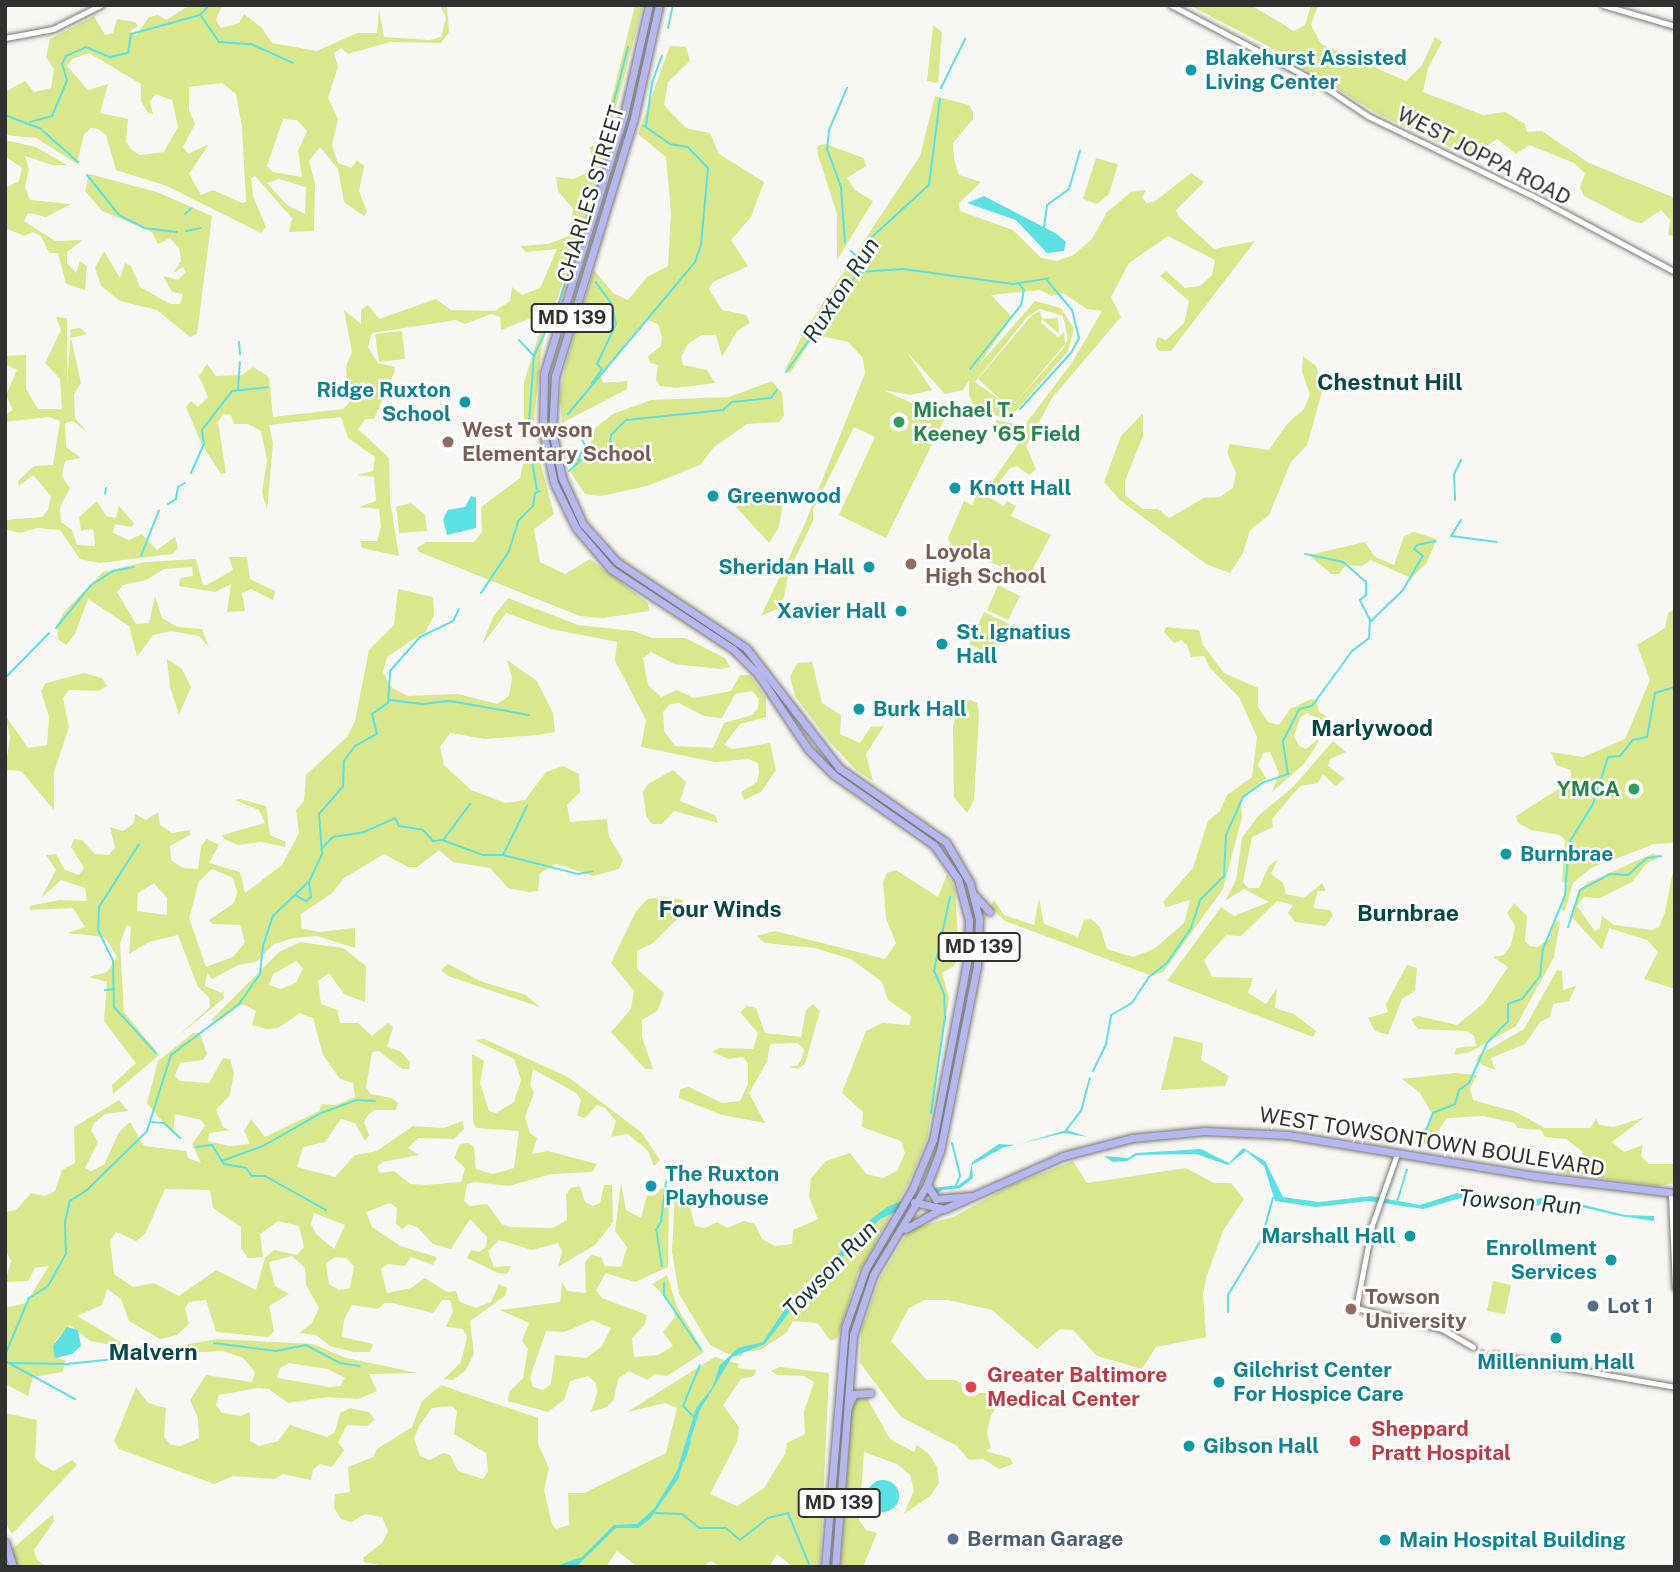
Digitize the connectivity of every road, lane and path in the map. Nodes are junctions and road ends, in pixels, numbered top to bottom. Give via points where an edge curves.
1 (101, 5) edge
2 (649, 5) edge
3 (659, 5) edge
4 (1171, 5) edge
5 (1603, 5) edge
6 (1633, 5) edge
7 (1631, 13) junction
8 (1675, 26) edge
9 (5, 38) edge
10 (1675, 272) edge
11 (891, 813) junction
12 (946, 842) junction
13 (964, 891) junction
14 (1397, 1154) junction
15 (927, 1185) junction
16 (1673, 1193) edge
17 (980, 1194) junction
18 (908, 1198) junction
19 (916, 1203) junction
20 (939, 1210) junction
21 (896, 1237) junction
22 (1675, 1288) edge
23 (1473, 1347) tunnel mouth
24 (1494, 1355) tunnel mouth
25 (1675, 1387) edge
26 (870, 1392) dead end
27 (845, 1414) junction
28 (5, 1542) edge
29 (13, 1567) edge
30 (825, 1567) edge
31 (835, 1567) edge

1 - 9 street via 53,29
2 - 11 main road, CHARLES STREET / MD 139 via 624,115 544,374 542,427 554,483 567,514 596,554 633,587 733,649 758,674 827,769
3 - 12 main road, CHARLES STREET / MD 139 via 634,118 555,376 552,430 562,478 583,524 617,562 746,648 839,768 922,821
4 - 10 street, WEST JOPPA ROAD via 1317,82 1368,116
5 - 7 street
6 - 7 street
7 - 8 street
11 - 12 main road via 905,816
11 - 13 main road, CHARLES STREET / MD 139 via 934,845
12 - 13 main road
12 - 15 main road, CHARLES STREET / MD 139 via 974,896 977,966 951,1106
13 - 18 main road, CHARLES STREET / MD 139 via 970,920 968,957 933,1140
14 - 16 main road, WEST TOWSONTOWN BOULEVARD
14 - 17 main road, WEST TOWSONTOWN BOULEVARD via 1272,1133 1173,1133 1063,1156
14 - 23 street via 1376,1210 1356,1308 1442,1329
15 - 17 main road via 933,1198 940,1200
15 - 19 main road, CHARLES STREET / MD 139
16 - 22 street
17 - 20 main road, WEST TOWSONTOWN BOULEVARD
18 - 19 main road
18 - 30 main road, CHARLES STREET / MD 139 via 866,1268 845,1328
19 - 20 main road
19 - 21 main road, CHARLES STREET / MD 139
20 - 21 main road, WEST TOWSONTOWN BOULEVARD via 912,1222
21 - 27 main road, CHARLES STREET / MD 139 via 873,1275 855,1323
24 - 25 street
26 - 27 main road via 855,1394
27 - 31 main road, CHARLES STREET / MD 139
28 - 29 main road

